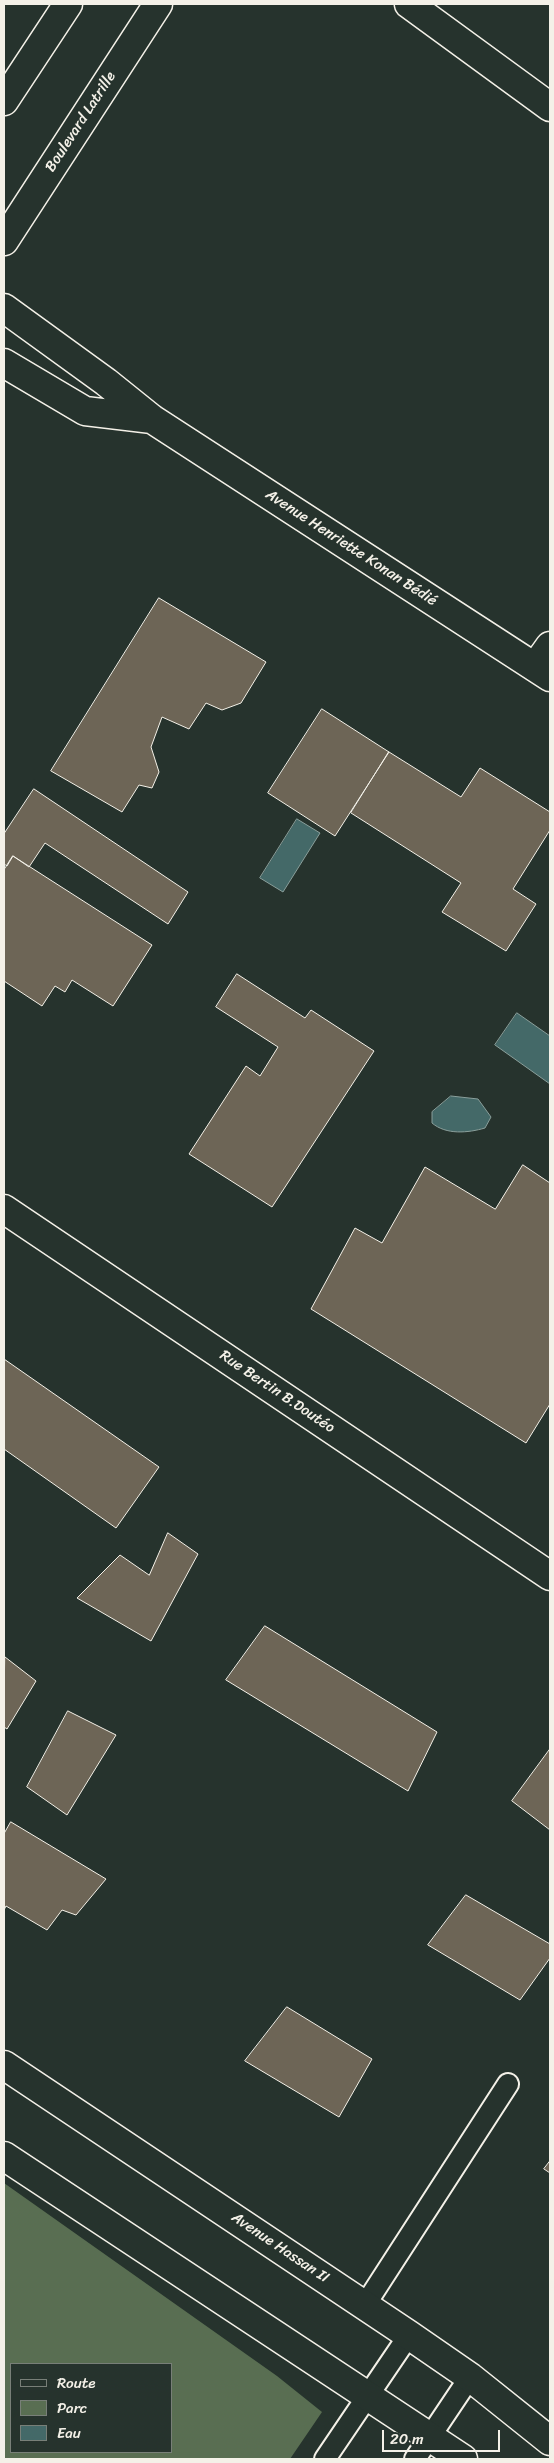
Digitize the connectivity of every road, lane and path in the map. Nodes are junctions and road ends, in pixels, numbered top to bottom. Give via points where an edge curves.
1 (68, 4) edge
2 (158, 4) edge
3 (409, 4) edge
4 (4, 101) edge
5 (550, 108) edge
6 (4, 241) edge
7 (4, 308) edge
8 (4, 363) edge
9 (152, 419) junction
10 (545, 663) edge
11 (4, 1209) edge
12 (550, 1576) edge
13 (4, 2065) edge
14 (508, 2084) dead end
15 (4, 2156) edge
16 (365, 2305) junction
17 (409, 2334) junction
18 (470, 2378) junction
19 (367, 2397) junction
20 (550, 2441) edge
21 (422, 2448) edge
22 (325, 2459) edge
23 (463, 2459) edge

1 - 4 street
2 - 6 street, Boulevard Latrille
3 - 5 street
7 - 9 street, Avenue Henriette Konan Bédié
8 - 9 street, Avenue Henriette Konan Bédié via 85,411
9 - 10 street, Avenue Henriette Konan Bédié
11 - 12 street, Rue Bertin B.Doutéo
13 - 16 street, Avenue Hassan II
14 - 16 lane
15 - 19 street
16 - 17 street, Avenue Hassan II
17 - 18 street, Avenue Hassan II
17 - 19 lane
18 - 20 street, Avenue Hassan II
18 - 21 lane
19 - 21 street
19 - 22 lane
21 - 23 street

